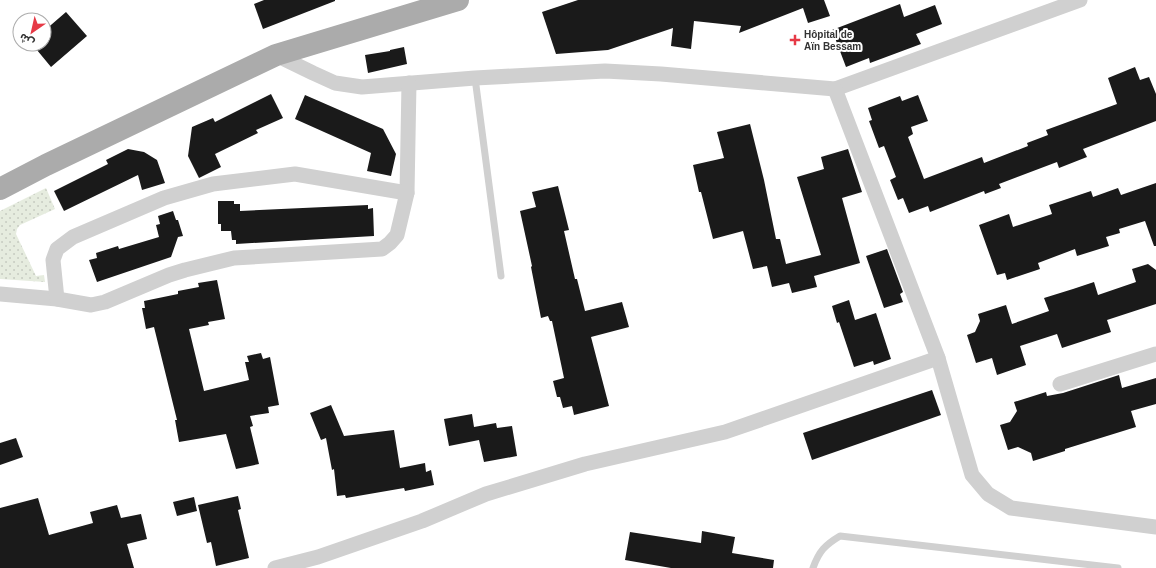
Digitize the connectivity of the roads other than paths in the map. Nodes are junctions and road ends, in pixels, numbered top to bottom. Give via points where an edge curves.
1 (458, 0) edge
2 (1080, 0) edge
3 (276, 55) junction
4 (475, 78) junction
5 (409, 83) junction
6 (835, 89) junction
7 (0, 190) edge
8 (407, 193) junction
9 (501, 276) dead end
10 (0, 294) edge
11 (57, 299) junction
12 (1156, 354) edge
13 (938, 358) junction
14 (1060, 384) dead end
15 (1156, 527) edge
16 (319, 563) edge
17 (275, 568) edge
18 (813, 568) edge
19 (1118, 568) edge

1 - 3 main road
2 - 6 street
3 - 5 street via 336,82 362,87
3 - 7 main road
4 - 5 street
4 - 6 street via 605,71 669,74
4 - 9 lane
5 - 8 street
6 - 13 street
8 - 11 street via 397,235 382,249 234,258 169,275 105,302 91,305
8 - 11 street via 295,174 213,184 164,198 73,237 56,249 53,260
10 - 11 street
12 - 14 street
13 - 15 street via 972,475 988,494 1011,508
13 - 16 street via 725,432 585,464 486,494
16 - 17 street
18 - 19 lane via 817,556 827,543 840,536

